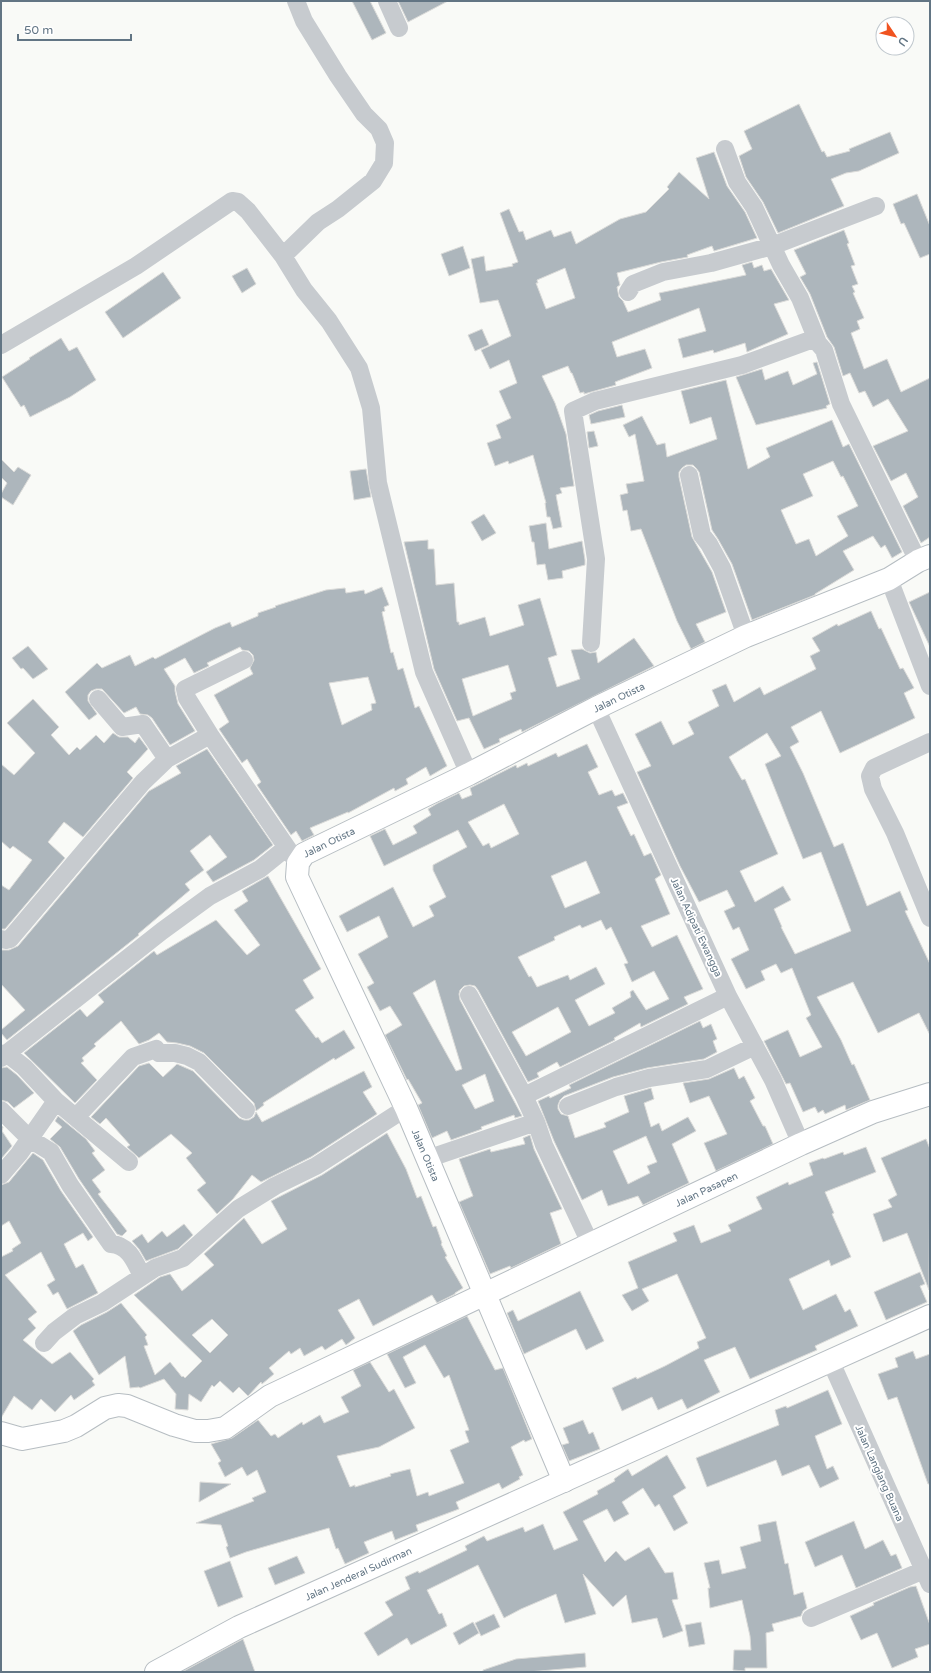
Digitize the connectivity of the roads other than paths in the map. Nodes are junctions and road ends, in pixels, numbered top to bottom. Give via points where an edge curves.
1 (296, 1) edge
2 (387, 1) edge
3 (399, 28) dead end
4 (725, 149) dead end
5 (876, 206) dead end
6 (772, 246) junction
7 (283, 256) junction
8 (628, 292) dead end
9 (816, 338) junction
10 (1, 345) edge
11 (689, 476) dead end
12 (924, 558) edge
13 (889, 579) junction
14 (746, 636) junction
15 (591, 644) dead end
16 (244, 660) dead end
17 (930, 686) edge
18 (98, 699) dead end
19 (596, 708) junction
20 (210, 735) junction
21 (930, 742) edge
22 (167, 759) junction
23 (469, 774) junction
24 (292, 855) junction
25 (930, 918) edge
26 (1, 939) edge
27 (469, 996) dead end
28 (728, 996) junction
29 (755, 1046) junction
30 (4, 1055) edge
31 (930, 1094) edge
32 (524, 1096) junction
33 (56, 1101) junction
34 (568, 1106) dead end
35 (406, 1108) junction
36 (1, 1110) edge
37 (246, 1110) dead end
38 (76, 1117) junction
39 (536, 1122) junction
40 (30, 1139) junction
41 (801, 1144) junction
42 (427, 1159) junction
43 (129, 1162) dead end
44 (1, 1175) edge
45 (590, 1243) junction
46 (142, 1276) junction
47 (485, 1294) junction
48 (930, 1316) edge
49 (44, 1343) dead end
50 (831, 1362) junction
51 (1, 1433) edge
52 (564, 1481) junction
53 (927, 1577) edge
54 (811, 1618) dead end
55 (156, 1672) edge

1 - 7 street via 304,21 334,70 364,114 379,128 385,143 384,163 373,181 318,222
2 - 3 street
4 - 6 street via 737,182 754,207
5 - 6 street
6 - 8 street via 712,264 663,272 633,284
6 - 9 street via 800,298
7 - 10 street via 248,211 238,202 232,201 136,266
7 - 23 street via 359,368 371,408 378,483 424,672
9 - 12 street via 824,350 841,404
9 - 15 street via 742,365 595,401 573,410 596,559
11 - 14 street via 702,534 722,568
12 - 13 street, Jalan Otista
13 - 14 street, Jalan Otista
13 - 17 street
14 - 19 street, Jalan Otista
16 - 20 street via 185,689 187,698
18 - 22 street via 122,728 143,724
19 - 23 street, Jalan Otista
19 - 28 street, Jalan Adipati Ewangga
20 - 22 street
20 - 24 street
21 - 25 street via 874,768 870,776 873,789 895,833
22 - 26 street via 143,782 10,939
23 - 24 street, Jalan Otista via 304,854
24 - 30 street via 210,896
24 - 35 street, Jalan Otista via 297,877
27 - 32 street
28 - 29 street, Jalan Adipati Ewangga
28 - 32 street
29 - 34 street via 707,1069 616,1087
29 - 41 street, Jalan Adipati Ewangga
30 - 33 street via 24,1067
31 - 41 street, Jalan Pasapen via 873,1112
32 - 39 street
33 - 38 street
33 - 40 street
35 - 42 street, Jalan Otista
35 - 46 street via 316,1166 275,1186 238,1209 183,1258 155,1268
36 - 40 street
37 - 38 street via 199,1062 175,1053 159,1053 156,1049 133,1057
38 - 43 street
39 - 42 street
39 - 45 street via 544,1145
40 - 44 street
40 - 46 street via 52,1152 70,1186 111,1244 119,1244 130,1253
41 - 45 street, Jalan Pasapen
42 - 47 street, Jalan Otista
45 - 47 street, Jalan Pasapen
46 - 49 street via 102,1303 75,1316
47 - 51 street, Jalan Pasapen via 270,1396 225,1428 195,1431 118,1405 106,1408 64,1431 22,1439
47 - 52 street, Jalan Otista
48 - 50 street, Jalan Jenderal Sudirman
50 - 52 street, Jalan Jenderal Sudirman
50 - 53 street, Jalan Langlang Buana
52 - 55 street, Jalan Jenderal Sudirman via 239,1627
53 - 54 street

